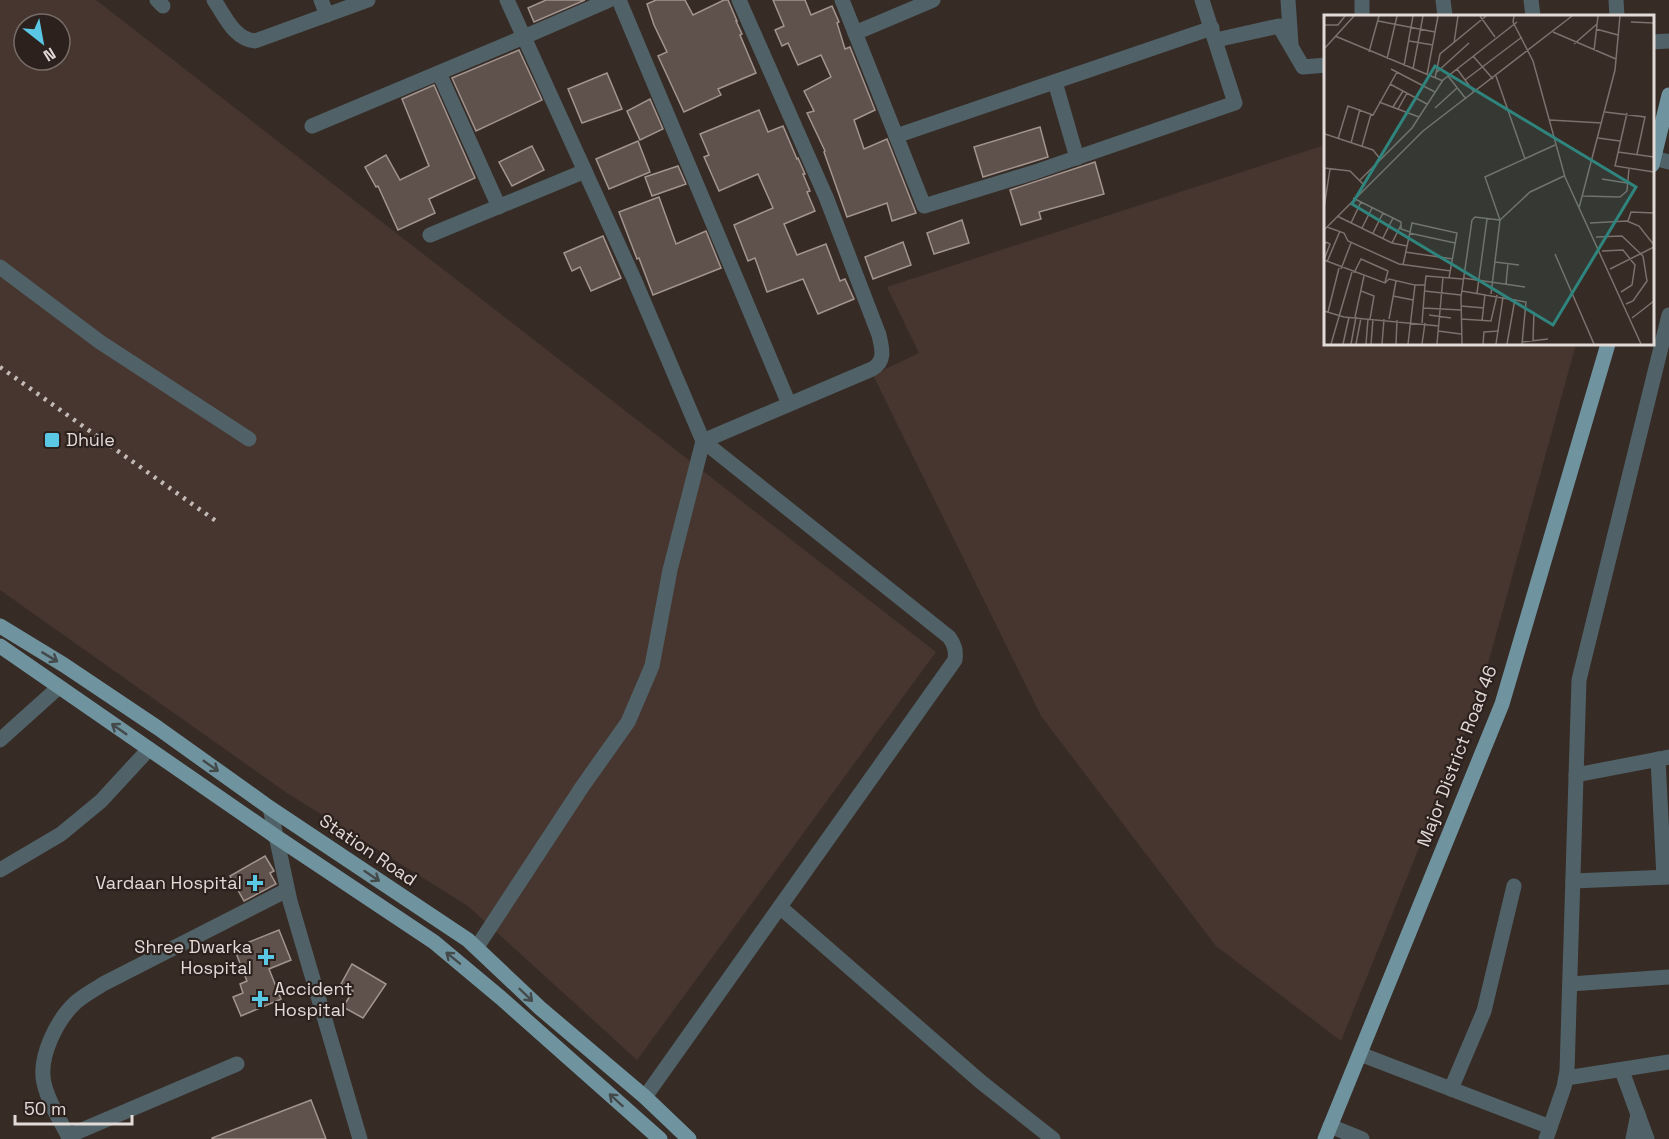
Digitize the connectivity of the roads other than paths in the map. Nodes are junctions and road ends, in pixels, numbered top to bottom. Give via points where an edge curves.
1 (214, 0) edge
2 (321, 0) edge
3 (368, 0) edge
4 (507, 0) edge
5 (609, 0) edge
6 (619, 0) edge
7 (739, 0) edge
8 (842, 0) edge
9 (933, 0) edge
10 (1202, 0) edge
11 (1288, 0) edge
12 (1443, 0) edge
13 (1532, 0) edge
14 (1616, 0) edge
15 (327, 15) junction
16 (1445, 15) edge
17 (1533, 15) edge
18 (1617, 15) edge
19 (855, 33) junction
20 (1214, 34) junction
21 (524, 37) junction
22 (1669, 41) edge
23 (1654, 42) edge
24 (1291, 47) junction
25 (1324, 65) edge
26 (438, 73) junction
27 (1055, 82) junction
28 (1669, 95) edge
29 (312, 126) dead end
30 (896, 136) junction
31 (1077, 158) junction
32 (1659, 162) edge
33 (585, 171) junction
34 (499, 207) junction
35 (430, 235) dead end
36 (0, 267) edge
37 (1669, 315) edge
38 (1608, 345) edge
39 (1662, 374) edge
40 (789, 404) junction
41 (249, 439) dead end
42 (703, 441) junction
43 (0, 626) edge
44 (0, 646) edge
45 (59, 687) junction
46 (0, 740) edge
47 (149, 749) junction
48 (1663, 758) edge
49 (1576, 775) junction
50 (270, 808) junction
51 (275, 836) junction
52 (0, 870) edge
53 (1667, 877) edge
54 (1573, 880) junction
55 (1514, 886) dead end
56 (287, 890) junction
57 (780, 907) junction
58 (477, 947) junction
59 (1669, 977) edge
60 (1570, 984) junction
61 (1360, 1054) junction
62 (1669, 1062) edge
63 (237, 1064) dead end
64 (1622, 1071) junction
65 (1566, 1078) junction
66 (1450, 1089) junction
67 (645, 1097) junction
68 (1638, 1114) junction
69 (1328, 1133) edge
70 (1548, 1133) edge
71 (69, 1137) edge
72 (360, 1139) edge
73 (660, 1139) edge
74 (689, 1139) edge
75 (1053, 1139) edge
76 (1362, 1139) edge
77 (1633, 1139) edge
78 (1647, 1139) edge

1 - 15 street via 234,31 247,40 255,41
2 - 15 street
3 - 15 street
4 - 21 street
5 - 21 street
6 - 40 street
7 - 40 street via 826,197 882,351 882,359 872,369
8 - 19 street
9 - 19 street
10 - 20 street
11 - 24 street
12 - 16 street
13 - 17 street
14 - 18 street
19 - 30 street
20 - 24 street via 1279,26
20 - 27 street
20 - 31 street via 1235,103
21 - 26 street
21 - 33 street
22 - 23 street
24 - 25 street via 1303,67
26 - 29 street
26 - 34 street
27 - 30 street
27 - 31 street
28 - 32 main road
30 - 31 street via 924,206
33 - 34 street
33 - 42 street
34 - 35 street
36 - 41 street via 100,342
37 - 39 street
38 - 61 main road, Major District Road 46 via 1502,704
39 - 49 street via 1581,668
40 - 42 street
42 - 57 street via 949,638 956,651 955,660
42 - 58 street via 670,570 652,666 628,722
43 -> 50 main road, Station Road via 102,690
44 - 45 main road
45 - 46 street
47 -> 45 main road
47 - 51 main road
47 - 52 street via 101,801 61,834
48 - 49 street
48 - 53 street
49 - 54 street
50 - 51 street
50 -> 58 main road, Station Road
51 - 56 street
73 -> 51 main road via 434,942
53 - 54 street
54 - 60 street
55 - 66 street via 1484,1011
56 - 71 street via 103,984 76,1002 60,1020 43,1061 43,1082
56 - 72 street
57 - 67 street
57 - 75 street via 981,1082
58 -> 67 main road, Station Road via 540,1008
59 - 60 street
60 - 65 street
61 - 66 street
61 - 69 main road, Major District Road 46
62 - 64 street
63 - 71 street
64 - 65 street
64 - 68 street
65 - 70 street
66 - 70 street
67 - 74 main road, Station Road
68 - 77 street
68 - 78 street
69 - 76 street

